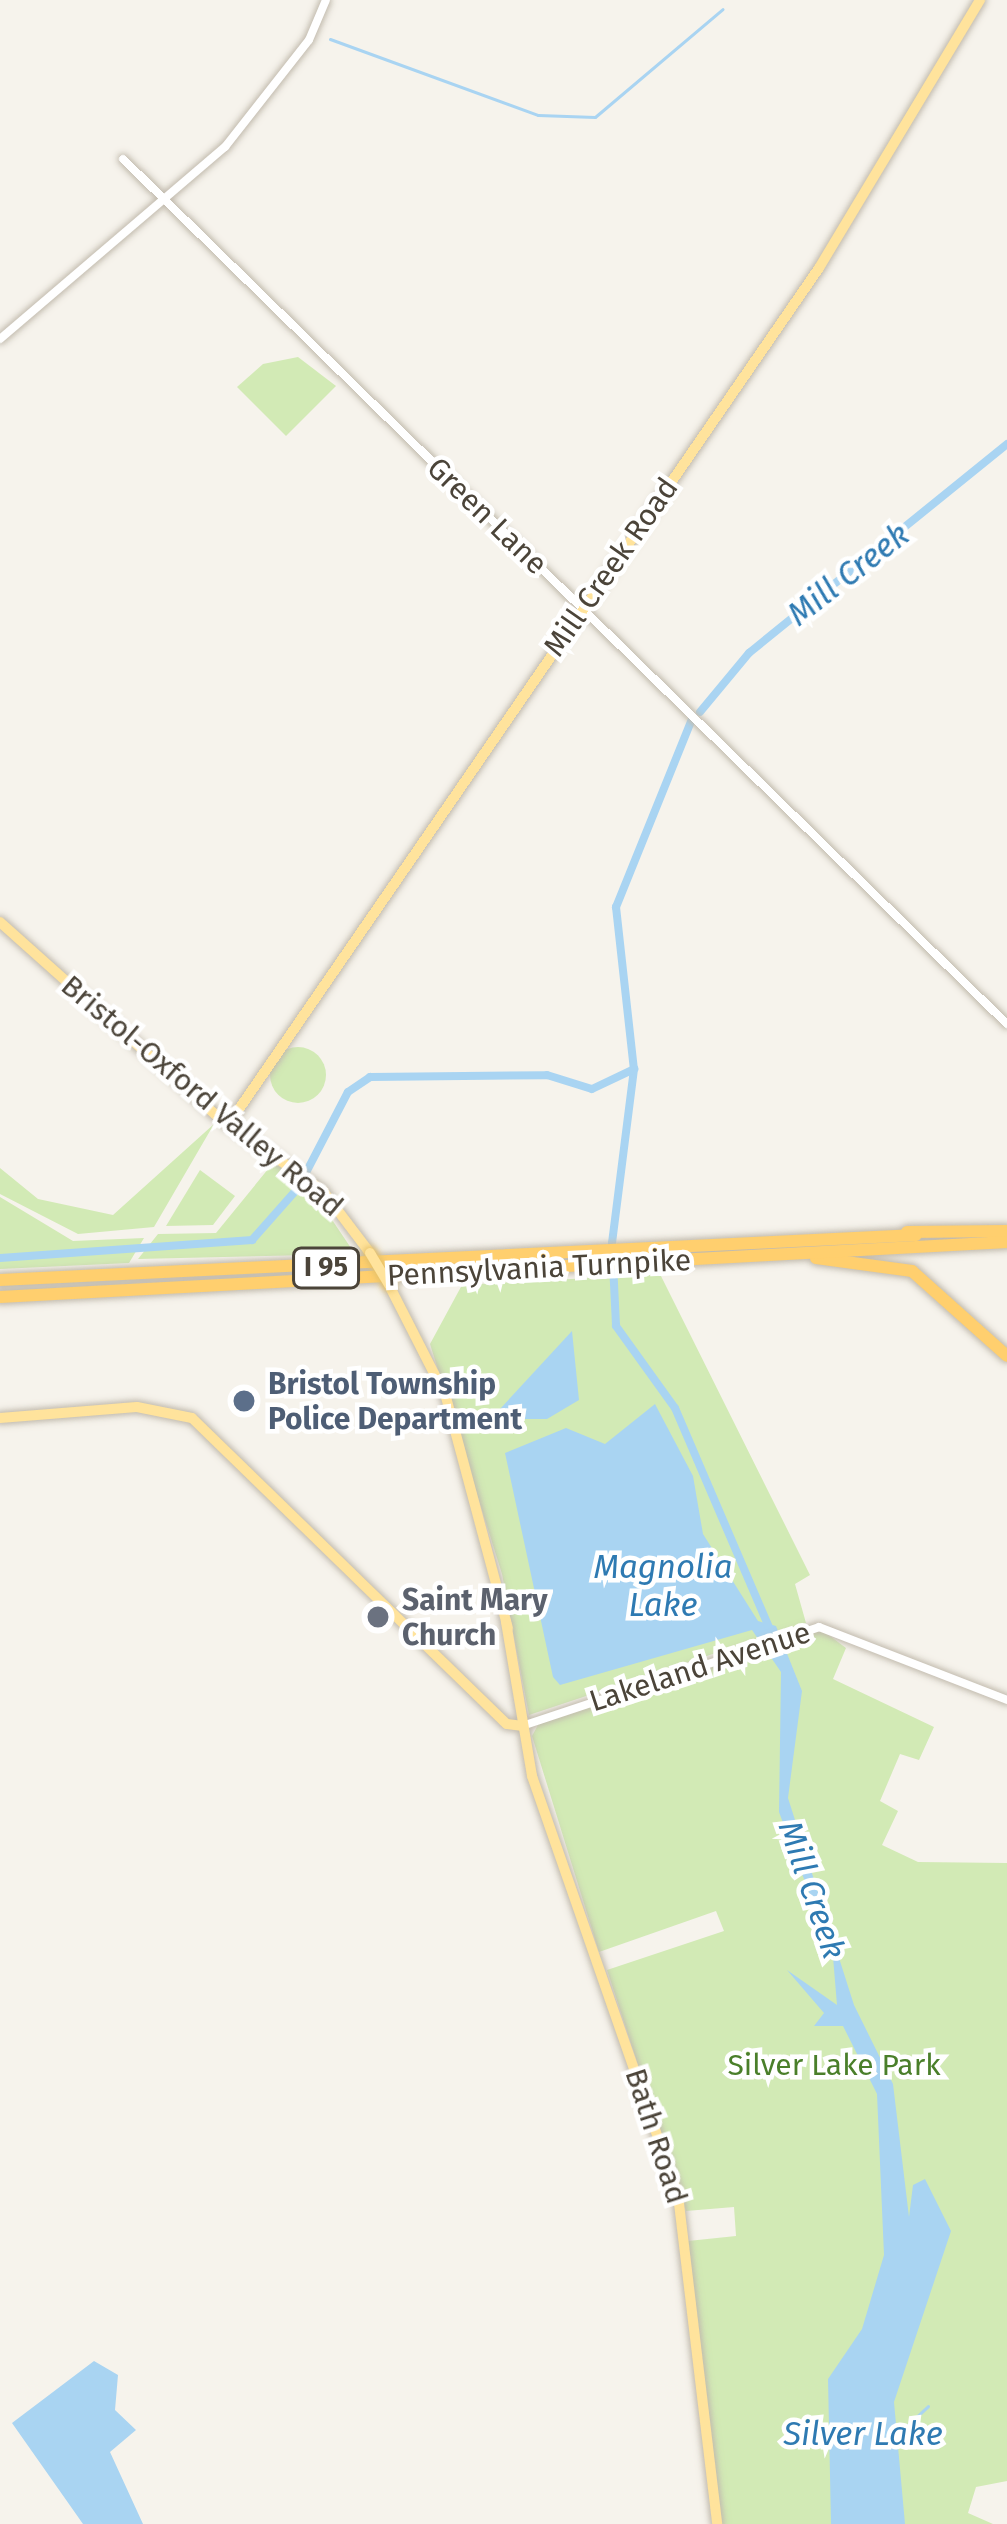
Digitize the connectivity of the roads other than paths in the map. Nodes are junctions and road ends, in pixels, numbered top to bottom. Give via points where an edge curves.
1 (326, 0) edge
2 (980, 0) edge
3 (123, 159) dead end
4 (159, 205) junction
5 (0, 339) edge
6 (584, 608) junction
7 (0, 922) edge
8 (1007, 1024) edge
9 (228, 1126) junction
10 (1007, 1236) edge
11 (630, 1260) junction
12 (593, 1262) junction
13 (0, 1280) edge
14 (0, 1294) edge
15 (1007, 1357) edge
16 (0, 1418) edge
17 (506, 1622) junction
18 (1007, 1700) edge
19 (516, 1705) junction
20 (500, 1714) junction
21 (522, 1725) junction
22 (532, 1776) junction
23 (552, 1831) junction
24 (717, 2524) edge

1 - 4 street via 248,119
2 - 6 main road, Mill Creek Road via 819,268
3 - 4 street, Green Lane
4 - 5 street
4 - 6 street, Green Lane
6 - 8 street, Green Lane
6 - 9 main road, Mill Creek Road
7 - 9 main road, Bristol-Oxford Valley Road
9 - 17 main road, Bristol-Oxford Valley Road, bridge via 306,1177 388,1285 446,1395
10 - 11 highway, Pennsylvania Turnpike / I 95
10 - 11 highway, Pennsylvania Turnpike / I 95 via 883,1237
11 - 12 highway, Pennsylvania Turnpike / I 95
11 - 15 highway via 886,1262 938,1287
12 - 13 highway, Pennsylvania Turnpike / I 95
12 - 14 highway, Pennsylvania Turnpike / I 95
16 - 20 main road via 152,1407 192,1418
17 - 19 main road, Bristol-Oxford Valley Road
17 - 21 main road, Bristol-Oxford Valley Road
18 - 21 street, Lakeland Avenue via 838,1630 781,1636
19 - 20 main road
19 - 21 main road, Bristol-Oxford Valley Road
20 - 21 main road
20 - 22 main road
21 - 22 main road, Bath Road
21 - 23 main road, Bath Road
22 - 23 main road, Bath Road
23 - 24 main road, Bath Road via 678,2195

